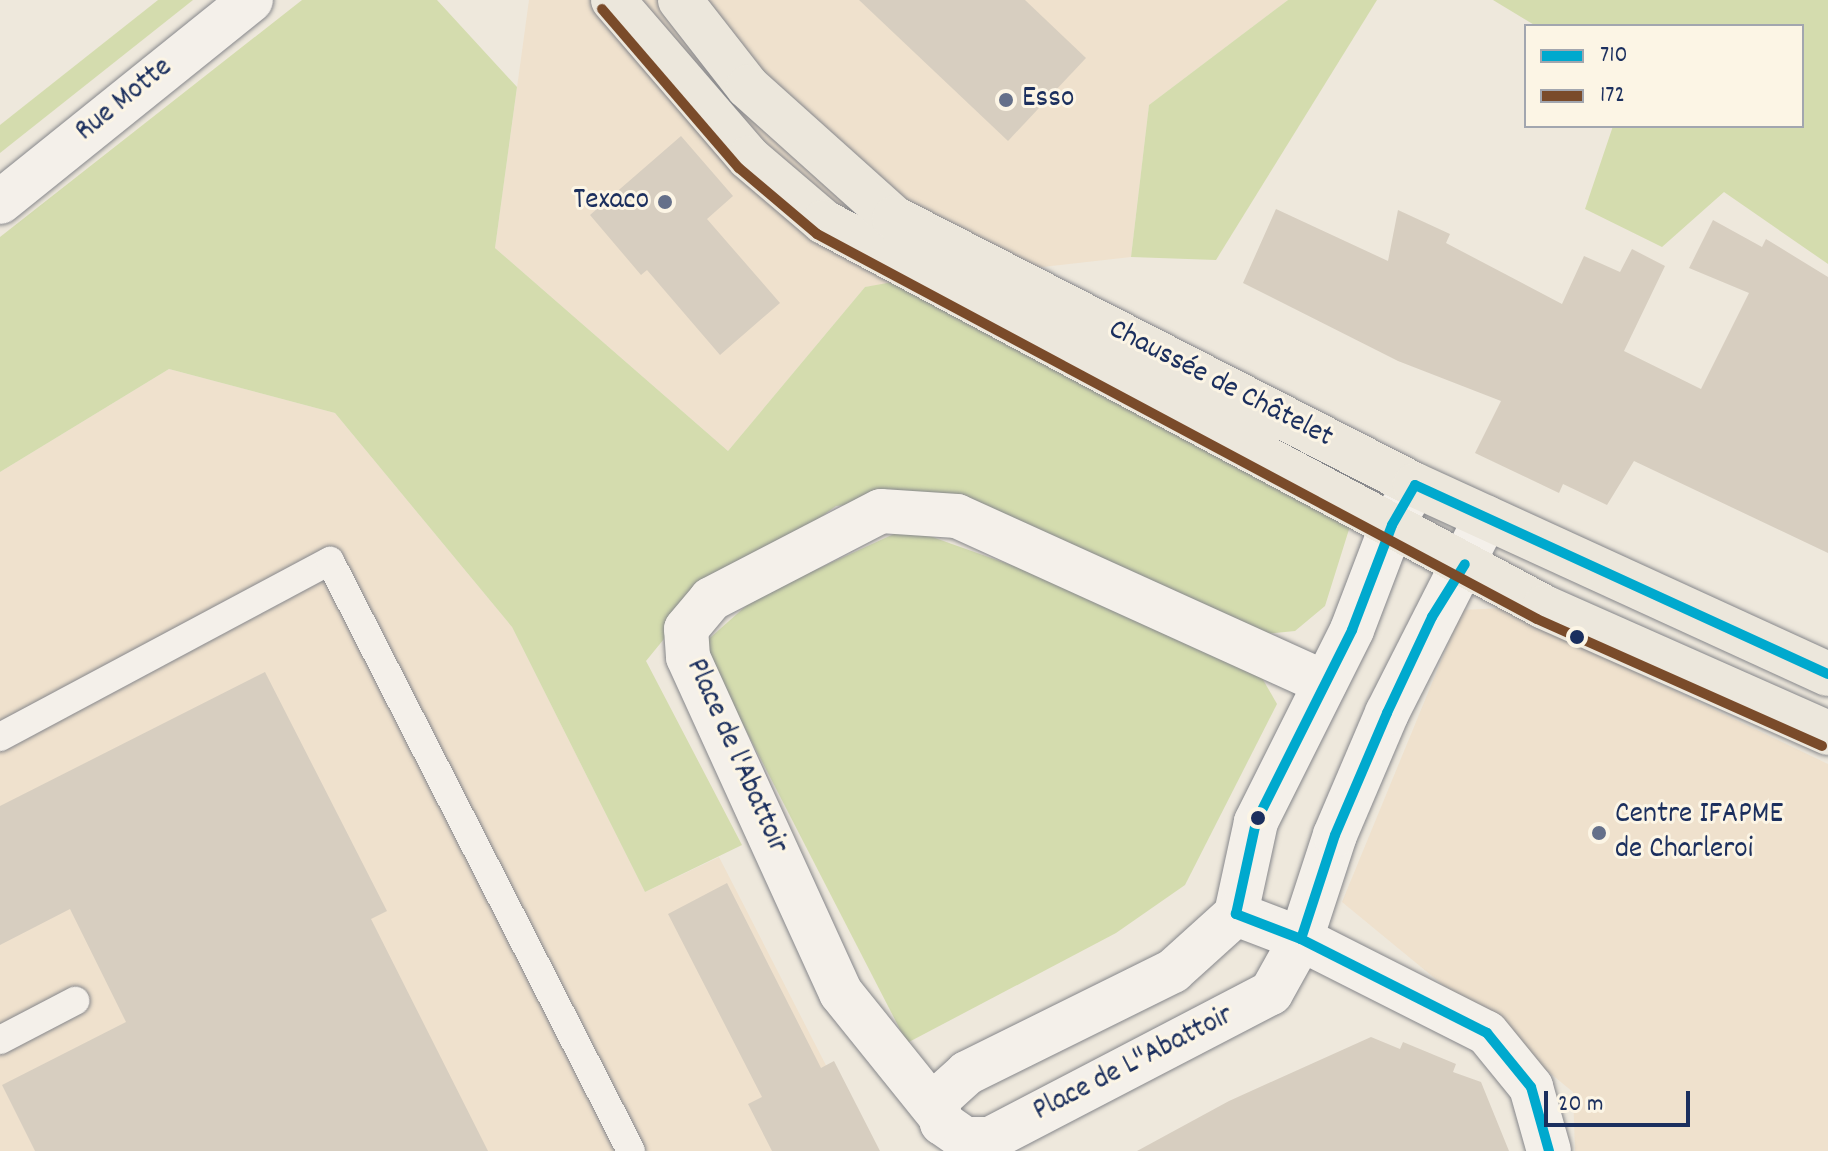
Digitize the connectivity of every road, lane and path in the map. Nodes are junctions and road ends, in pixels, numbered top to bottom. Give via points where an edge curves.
1 (251, 0) edge
2 (613, 0) edge
3 (680, 0) edge
4 (0, 202) edge
5 (1415, 485) junction
6 (1486, 518) junction
7 (1392, 525) junction
8 (1465, 564) junction
9 (1828, 674) edge
10 (1325, 683) junction
11 (1828, 733) edge
12 (0, 737) edge
13 (1236, 914) junction
14 (1301, 939) junction
15 (75, 1001) dead end
16 (0, 1040) edge
17 (940, 1116) junction
18 (631, 1151) edge
19 (1549, 1151) edge

1 - 4 street, Rue Motte
2 - 7 main road, Chaussée de Châtelet via 749,158 824,222
3 - 5 main road, Chaussée de Châtelet via 748,87 894,218
5 - 6 main road, Chaussée de Châtelet
5 - 7 street
6 - 8 street, Place de L"Abattoir
6 - 9 main road, Chaussée de Châtelet
7 - 8 main road, Chaussée de Châtelet
7 - 10 street
8 - 11 main road, Chaussée de Châtelet via 1544,607
8 - 14 street, Place de L"Abattoir via 1432,617 1387,713 1335,835
10 - 13 street via 1256,822
10 - 17 street, Place de l'Abattoir via 957,516 881,511 711,599 686,629 688,657 841,993
12 - 18 lane via 330,561
13 - 14 street
13 - 17 street via 1173,971 967,1073 936,1101
14 - 17 street, Place de L"Abattoir via 1271,993 990,1139 965,1139
14 - 19 street via 1487,1033 1531,1087
15 - 16 lane

